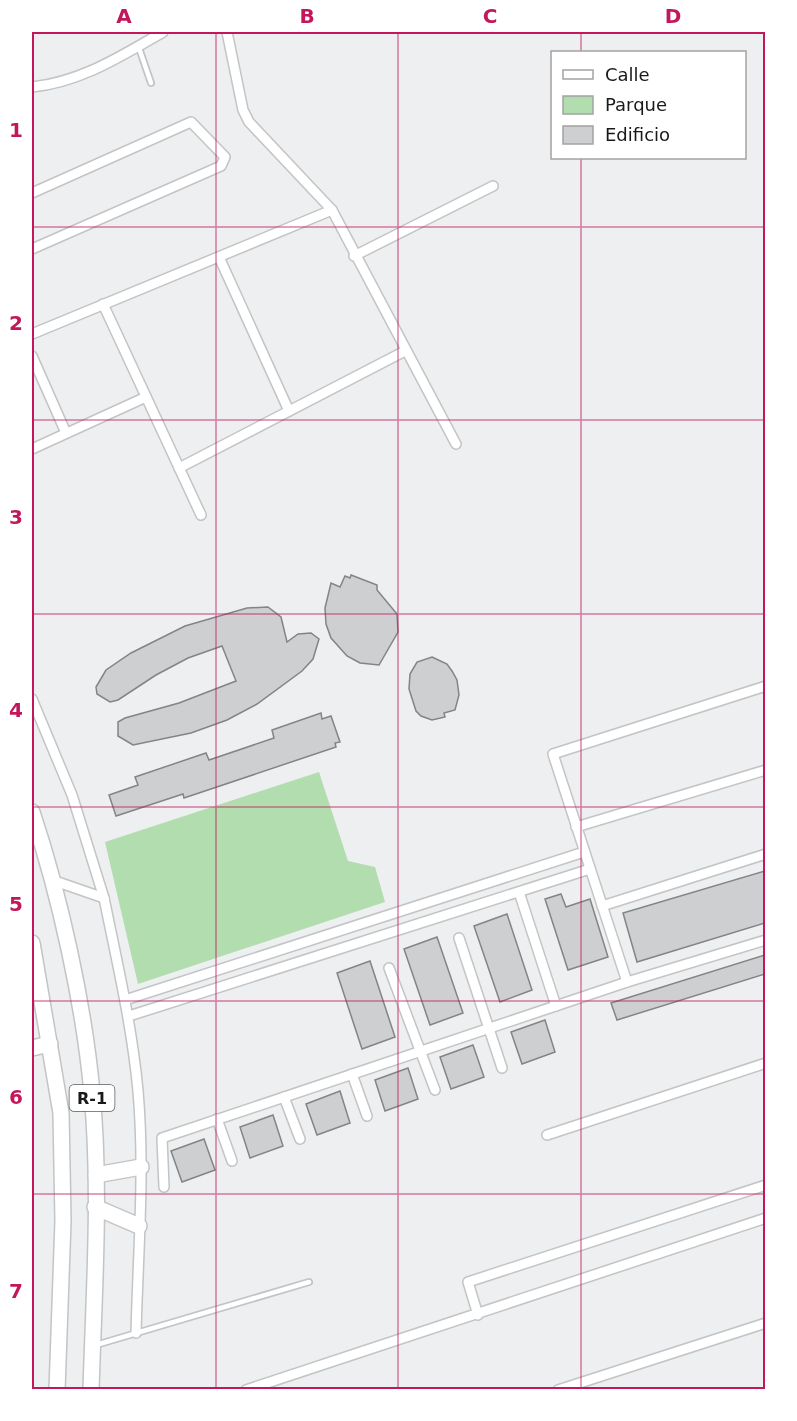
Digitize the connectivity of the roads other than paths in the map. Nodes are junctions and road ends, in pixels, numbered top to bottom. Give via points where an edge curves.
1 (163, 32) edge
2 (227, 32) edge
3 (139, 48) junction
4 (151, 83) dead end
5 (32, 87) edge
6 (493, 186) dead end
7 (32, 194) edge
8 (332, 210) junction
9 (32, 249) edge
10 (354, 256) junction
11 (219, 257) junction
12 (103, 304) junction
13 (32, 334) edge
14 (405, 351) junction
15 (32, 356) edge
16 (146, 397) junction
17 (289, 411) junction
18 (66, 433) junction
19 (456, 444) dead end
20 (32, 449) edge
21 (179, 468) junction
22 (201, 515) dead end
23 (765, 686) edge
24 (32, 699) edge
25 (765, 770) edge
26 (32, 812) edge
27 (576, 827) junction
28 (584, 852) junction
29 (765, 855) edge
30 (590, 869) junction
31 (52, 880) junction
32 (519, 892) junction
33 (104, 898) junction
34 (602, 906) junction
35 (379, 919) junction
36 (384, 934) junction
37 (459, 938) dead end
38 (765, 940) edge
39 (32, 943) edge
40 (390, 968) dead end
41 (627, 982) junction
42 (125, 1000) junction
43 (556, 1006) junction
44 (129, 1016) junction
45 (489, 1028) junction
46 (50, 1044) junction
47 (32, 1048) edge
48 (421, 1051) junction
49 (765, 1063) edge
50 (502, 1068) dead end
51 (352, 1074) junction
52 (435, 1090) dead end
53 (284, 1097) junction
54 (367, 1116) dead end
55 (217, 1119) junction
56 (547, 1135) dead end
57 (300, 1139) dead end
58 (232, 1161) dead end
59 (141, 1167) junction
60 (96, 1175) junction
61 (765, 1185) edge
62 (164, 1187) dead end
63 (95, 1207) junction
64 (765, 1218) edge
65 (139, 1226) junction
66 (309, 1282) dead end
67 (478, 1315) junction
68 (765, 1323) edge
69 (136, 1333) junction
70 (92, 1346) junction
71 (57, 1389) edge
72 (91, 1389) edge
73 (246, 1389) edge
74 (558, 1389) edge

1 - 3 street
2 - 8 street via 249,122
3 - 4 lane
3 - 5 street via 72,80
6 - 10 street
7 - 9 street via 191,122 225,157 221,166
8 - 10 street
8 - 11 street
10 - 14 street
11 - 12 street
11 - 17 street
12 - 13 street
12 - 16 street
14 - 17 street
14 - 19 street
15 - 18 street
16 - 18 street
16 - 21 street
17 - 21 street
18 - 20 street
21 - 22 street
23 - 27 street via 553,754
24 - 33 street via 72,795
25 - 27 street
26 - 31 main road, R-1
27 - 28 street
28 - 30 street
28 - 35 street
29 - 34 street
30 - 32 street
30 - 34 street
31 - 33 street
31 - 60 main road, R-1 via 79,1003 92,1092
32 - 36 street
32 - 43 street
33 - 42 street
34 - 41 street
35 - 36 street
35 - 42 street
36 - 44 street
37 - 45 street
38 - 41 street
39 - 46 main road, R-1
40 - 48 street
41 - 43 street
42 - 44 street
43 - 45 street
44 - 59 street
45 - 48 street
45 - 50 street
46 - 47 main road
46 - 71 main road, R-1 via 61,1124 63,1221
48 - 51 street
48 - 52 street
49 - 56 street
51 - 53 street
51 - 54 street
53 - 55 street
53 - 57 street
55 - 58 street
55 - 62 street via 162,1138
59 - 60 main road
59 - 65 street
60 - 63 main road, R-1
61 - 67 street via 468,1282
63 - 65 main road
63 - 70 main road, R-1
64 - 67 street
65 - 69 street
66 - 69 lane
67 - 73 street
68 - 74 street
69 - 70 lane
70 - 72 main road, R-1

